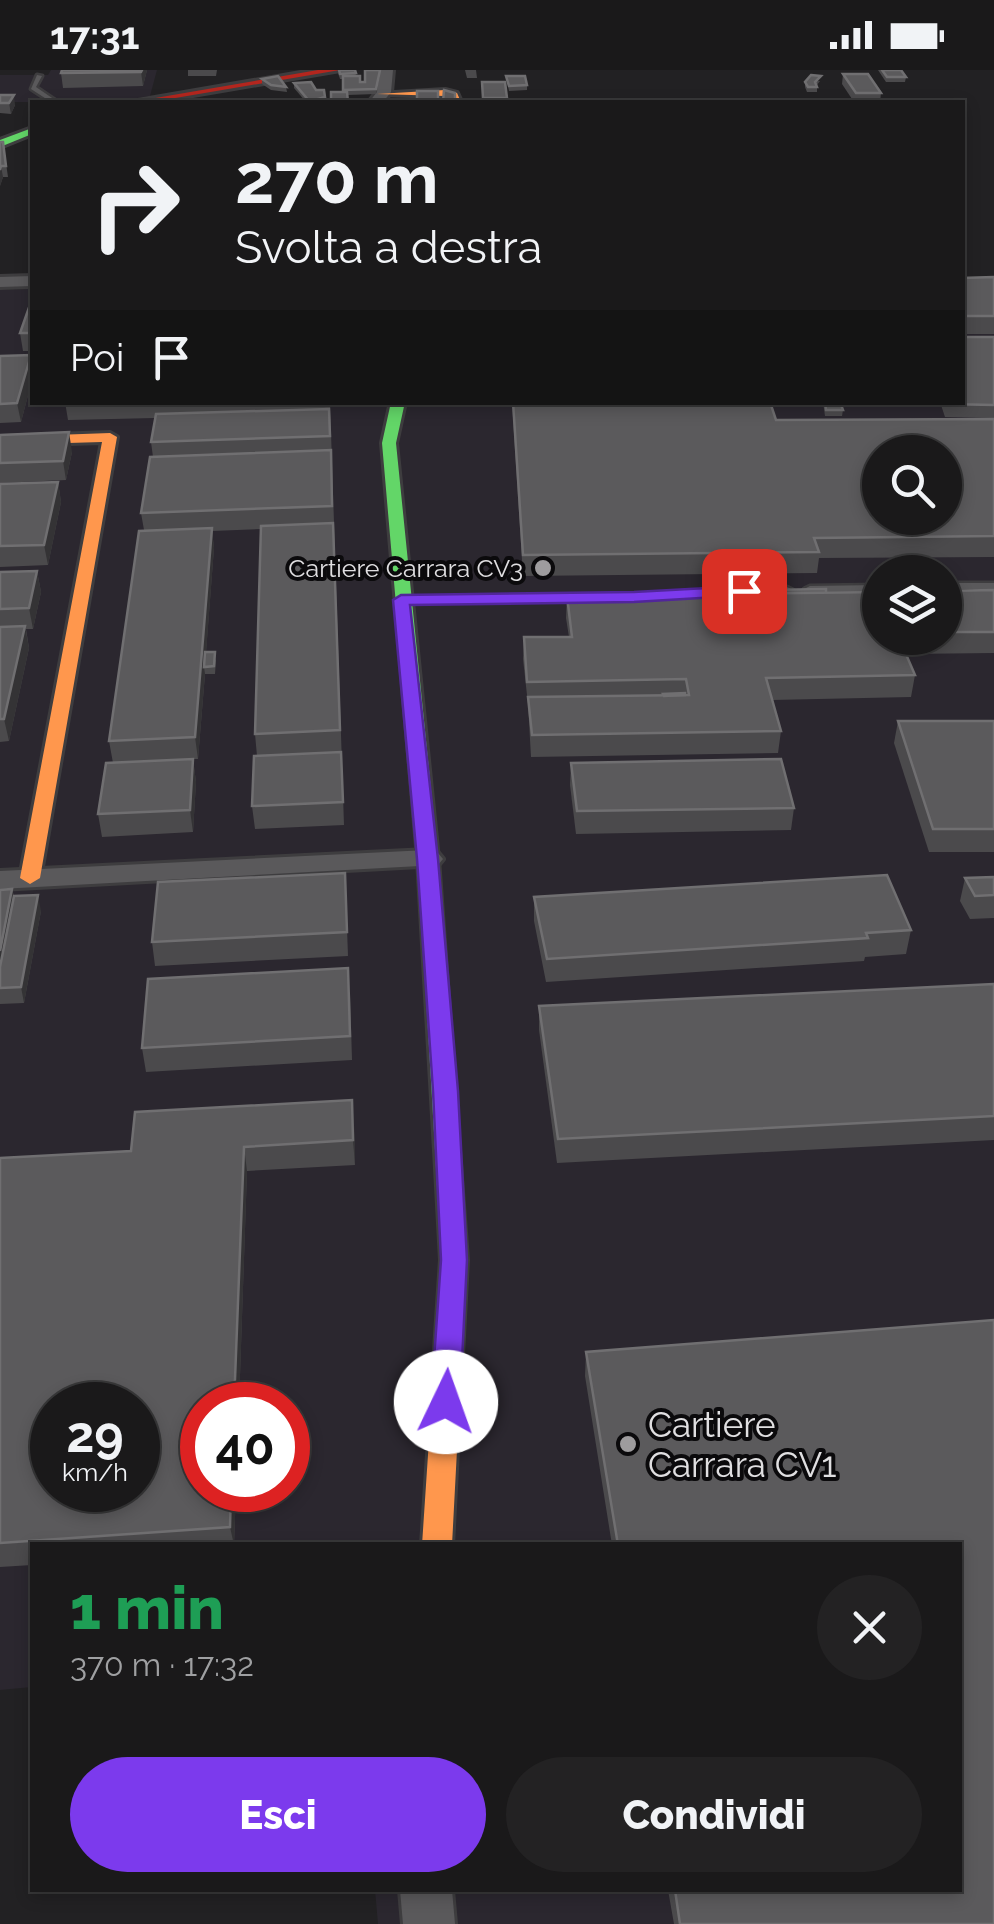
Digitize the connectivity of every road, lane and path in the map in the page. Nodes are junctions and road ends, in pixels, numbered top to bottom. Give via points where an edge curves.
1 (334, 70) edge
2 (386, 70) edge
3 (38, 76) dead end
4 (379, 98) edge
5 (52, 100) edge
6 (149, 100) edge
7 (456, 100) edge
8 (30, 133) edge
9 (0, 144) edge
10 (30, 281) edge
11 (0, 282) edge
12 (397, 405) edge
13 (0, 440) edge
14 (962, 586) edge
15 (994, 586) edge
16 (862, 589) edge
17 (646, 596) edge
18 (605, 598) edge
19 (401, 600) junction
20 (428, 859) junction
21 (15, 879) edge
22 (437, 1542) edge
23 (426, 1892) edge
24 (429, 1924) edge

1 - 6 street
2 - 4 street
3 - 5 lane via 33,88
4 - 7 street via 445,93
8 - 9 street
10 - 11 street
12 - 19 street via 388,443
13 - 21 street via 110,437
14 - 15 lane
16 - 17 lane
18 - 19 lane
19 - 20 street
20 - 21 street
20 - 22 street via 454,1260
23 - 24 street

